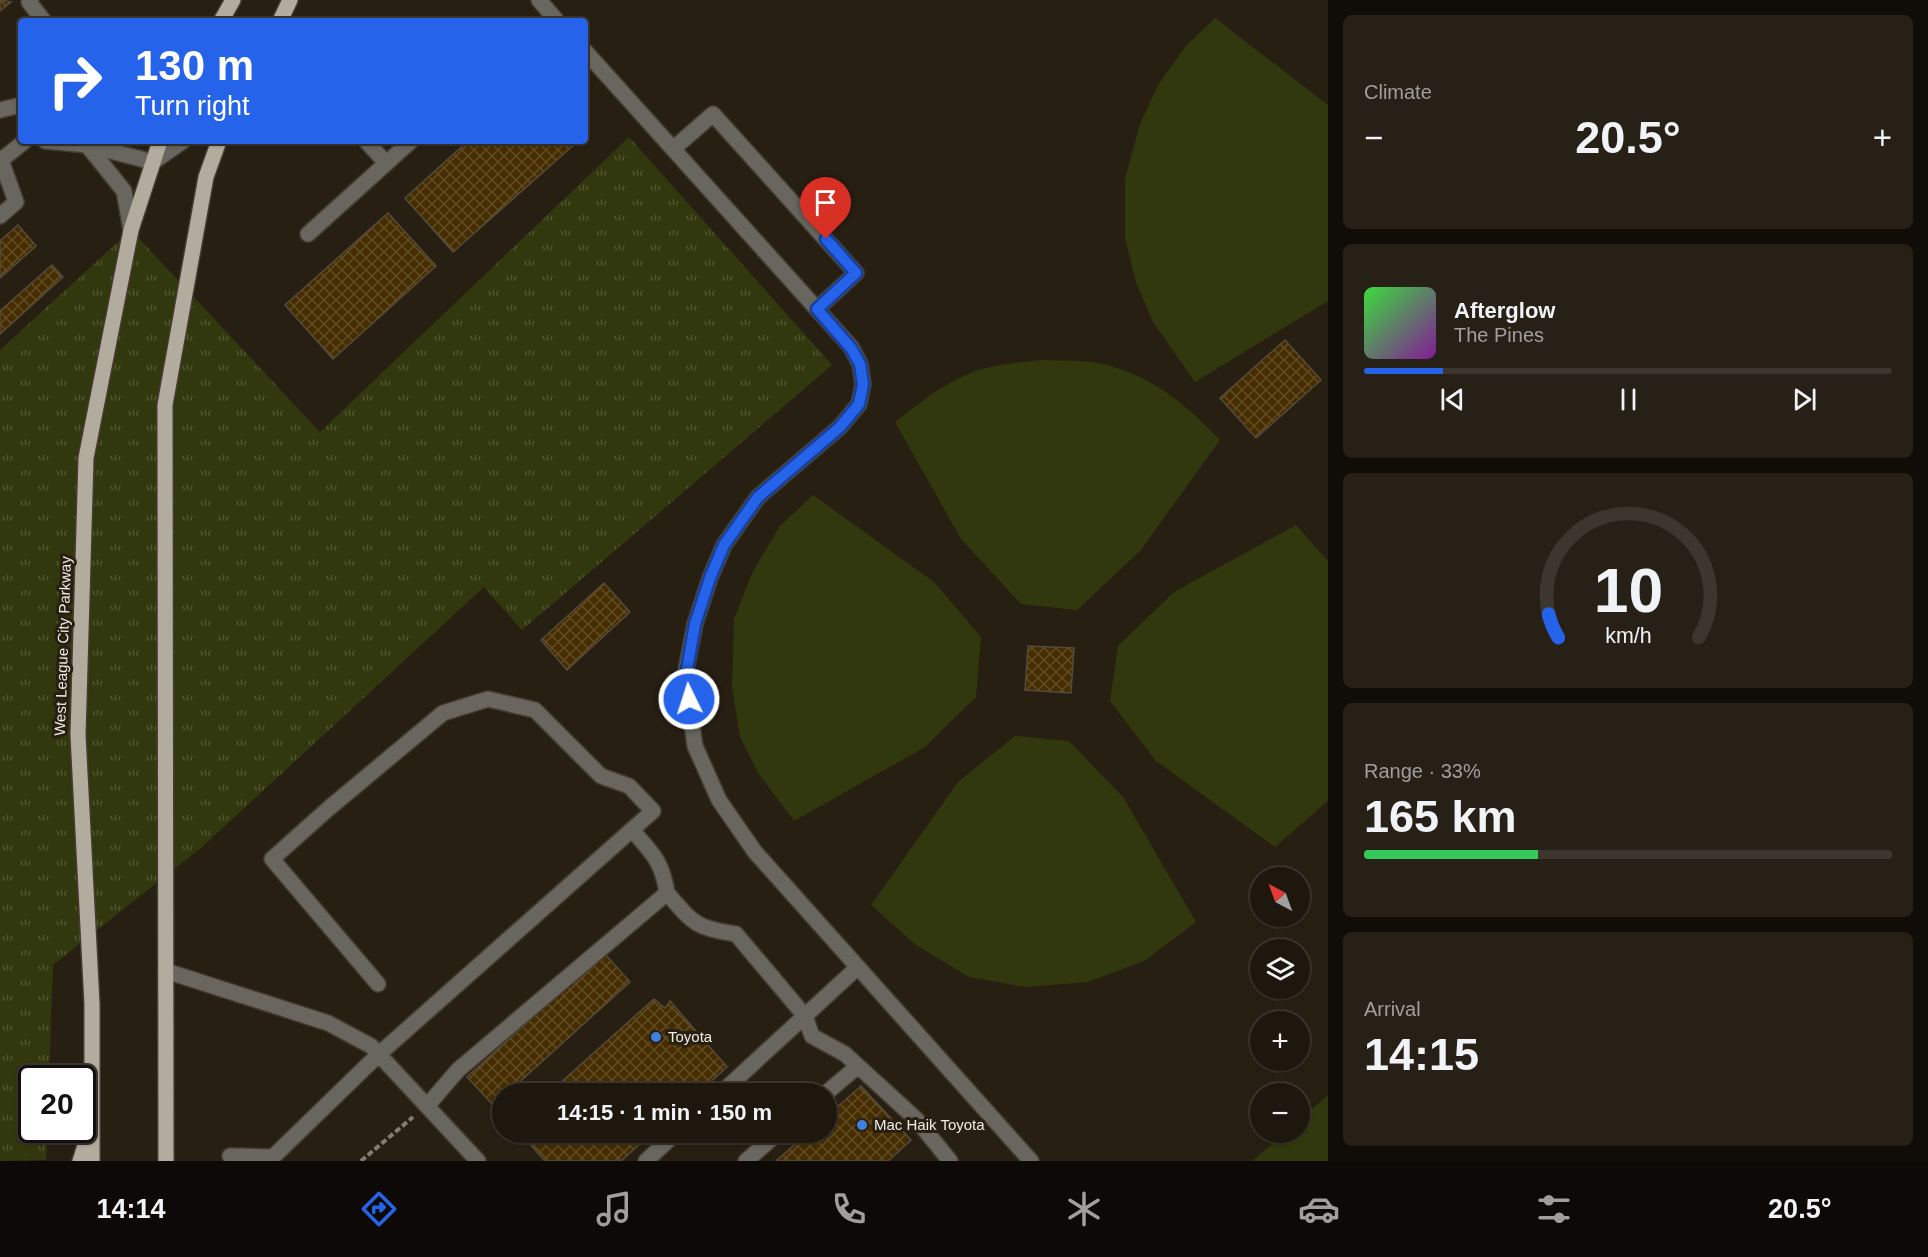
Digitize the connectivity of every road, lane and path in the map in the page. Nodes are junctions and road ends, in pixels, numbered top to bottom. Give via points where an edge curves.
1 (32, 0) edge
2 (233, 0) edge
3 (290, 0) edge
4 (539, 0) edge
5 (42, 18) edge
6 (223, 18) edge
7 (281, 18) edge
8 (549, 18) edge
9 (588, 54) edge
10 (18, 106) edge
11 (0, 110) edge
12 (21, 144) edge
13 (76, 144) edge
14 (159, 144) edge
15 (179, 144) edge
16 (218, 144) edge
17 (369, 144) edge
18 (408, 144) edge
19 (87, 145) junction
20 (674, 149) junction
21 (0, 160) edge
22 (153, 162) junction
23 (386, 164) junction
24 (0, 216) edge
25 (131, 230) junction
26 (309, 234) dead end
27 (817, 309) junction
28 (632, 830) junction
29 (667, 893) junction
30 (858, 967) junction
31 (166, 971) junction
32 (378, 984) dead end
33 (805, 1016) junction
34 (378, 1054) junction
35 (92, 1065) edge
36 (858, 1065) junction
37 (732, 1083) edge
38 (837, 1083) edge
39 (427, 1106) junction
40 (86, 1143) edge
41 (92, 1143) edge
42 (665, 1143) edge
43 (767, 1143) edge
44 (230, 1156) dead end
45 (80, 1161) edge
46 (92, 1161) edge
47 (166, 1161) edge
48 (361, 1161) edge
49 (478, 1161) edge
50 (646, 1161) edge
51 (746, 1161) edge
52 (950, 1161) edge
53 (1031, 1161) edge

1 - 5 street via 29,2
2 - 6 main road
3 - 7 main road
4 - 8 street
9 - 20 street
10 - 11 street
12 - 21 street
13 - 19 street
14 - 22 main road, West League City Parkway
15 - 22 street
16 - 31 main road via 206,177 165,405
17 - 23 street
18 - 23 street
19 - 22 street
19 - 25 street via 124,191
20 - 27 street
20 - 27 street via 713,114 841,256 856,273
21 - 24 street via 16,202
22 - 25 main road, West League City Parkway
23 - 26 street
25 - 35 main road, West League City Parkway via 86,458 78,735
27 - 30 street via 860,364 863,384 859,404 840,427 758,497 724,545 695,624 686,675 695,746 719,800 755,852
28 - 29 street via 658,859
28 - 32 street via 653,811 629,786 601,776 535,710 488,699 443,712 272,859
28 - 34 street
29 - 33 street via 692,922 713,931 736,934
29 - 39 street via 458,1070
30 - 33 street
30 - 53 street
31 - 34 street via 328,1023 371,1046
31 - 47 main road
33 - 36 street via 812,1036
33 - 37 street
34 - 39 street
34 - 44 street via 273,1156
36 - 38 street
36 - 52 street via 915,1119
39 - 48 path
39 - 49 street
40 - 45 main road
41 - 46 main road, West League City Parkway
42 - 50 street
43 - 51 street

